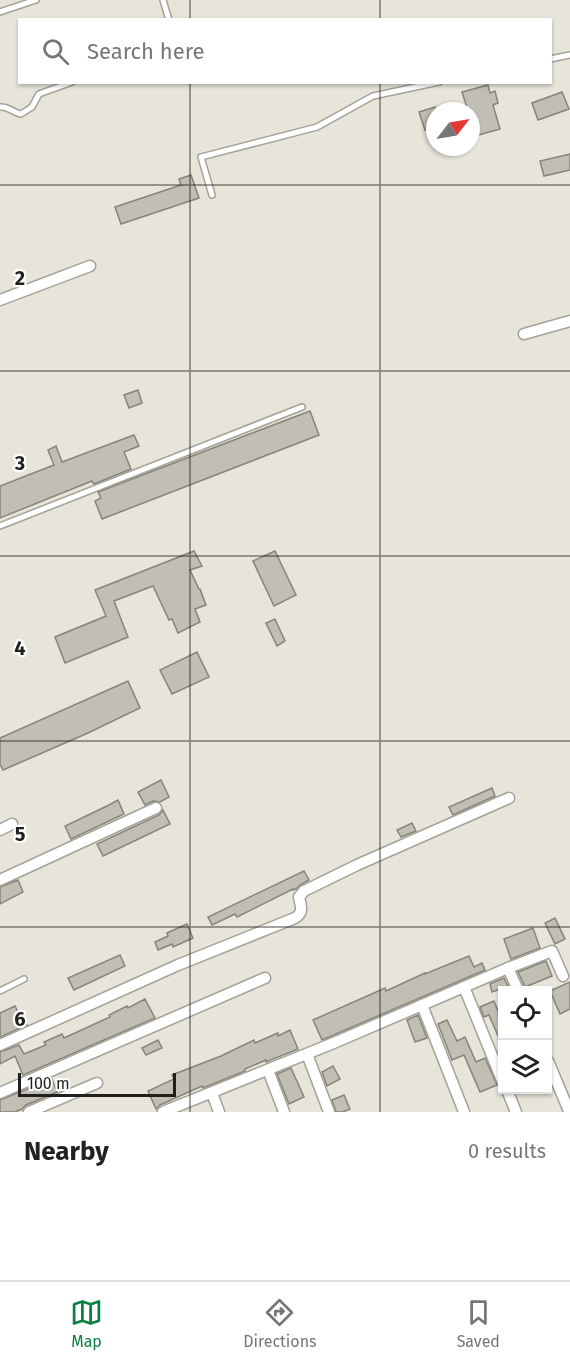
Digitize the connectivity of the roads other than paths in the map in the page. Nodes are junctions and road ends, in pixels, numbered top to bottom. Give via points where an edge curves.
1 (36, 0) edge
2 (163, 0) edge
3 (0, 12) edge
4 (168, 18) edge
5 (570, 55) edge
6 (552, 59) edge
7 (66, 84) edge
8 (430, 84) edge
9 (0, 108) edge
10 (212, 195) dead end
11 (90, 266) dead end
12 (0, 300) edge
13 (570, 321) edge
14 (524, 334) dead end
15 (302, 408) dead end
16 (0, 525) edge
17 (508, 798) dead end
18 (156, 808) dead end
19 (12, 824) dead end
20 (0, 830) edge
21 (0, 880) edge
22 (508, 968) junction
23 (563, 976) dead end
24 (265, 978) dead end
25 (24, 980) dead end
26 (516, 986) edge
27 (464, 987) junction
28 (0, 991) edge
29 (422, 1005) junction
30 (0, 1046) edge
31 (307, 1054) junction
32 (268, 1070) junction
33 (498, 1070) edge
34 (552, 1071) edge
35 (97, 1083) dead end
36 (0, 1093) edge
37 (212, 1093) junction
38 (509, 1094) edge
39 (568, 1111) edge
40 (29, 1112) edge
41 (163, 1112) edge
42 (219, 1112) edge
43 (284, 1112) edge
44 (329, 1112) edge
45 (464, 1112) edge
46 (516, 1112) edge

1 - 3 lane
2 - 4 lane
5 - 6 lane
7 - 9 lane via 39,94 32,107 21,114
8 - 10 lane via 373,96 316,128 201,156
11 - 12 street
13 - 14 street
15 - 16 lane
17 - 30 street via 304,891 299,897 302,911 295,918 178,965
18 - 21 street
19 - 20 street
22 - 23 street via 552,951
22 - 26 street
22 - 27 street
24 - 36 street
25 - 28 lane
27 - 29 street
27 - 33 street
29 - 31 street
29 - 45 street
31 - 32 street
31 - 44 street
32 - 37 street
32 - 43 street
34 - 39 street
35 - 40 street
37 - 41 street
37 - 42 street
38 - 46 street

